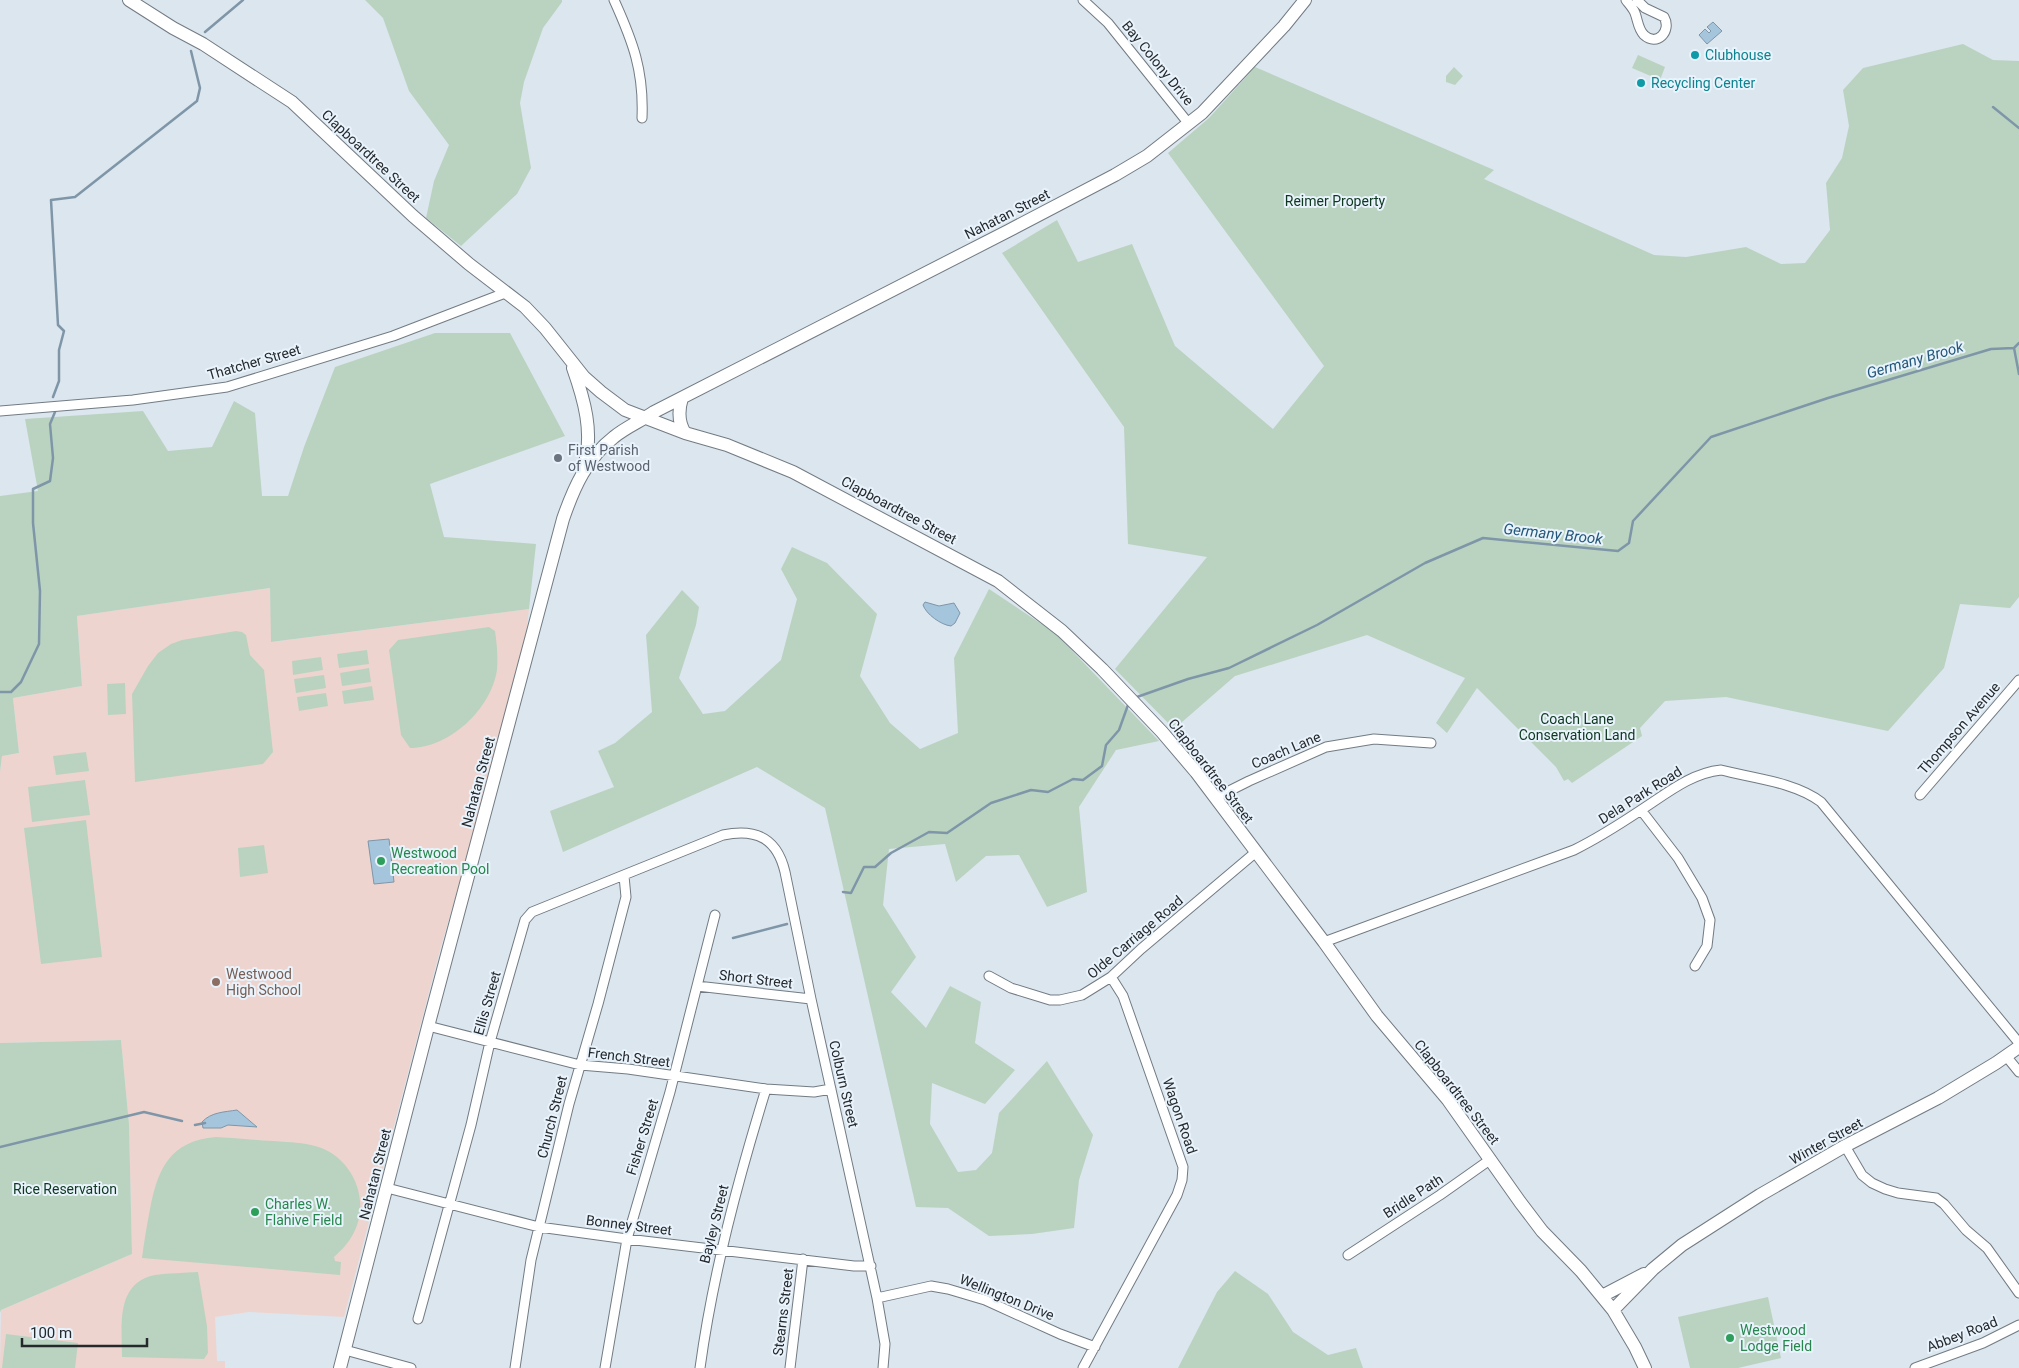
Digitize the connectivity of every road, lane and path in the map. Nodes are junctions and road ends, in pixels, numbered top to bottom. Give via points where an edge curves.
1 (130, 0) edge
2 (614, 0) edge
3 (1083, 0) edge
4 (1305, 0) edge
5 (1626, 0) edge
6 (1637, 0) edge
7 (642, 118) dead end
8 (1189, 124) junction
9 (505, 293) junction
10 (570, 360) junction
11 (682, 398) junction
12 (0, 411) edge
13 (644, 419) junction
14 (685, 433) junction
15 (582, 473) junction
16 (2019, 680) edge
17 (1431, 743) dead end
18 (1920, 795) dead end
19 (1215, 798) junction
20 (1640, 810) junction
21 (739, 832) joint
22 (1256, 852) junction
23 (624, 876) junction
24 (715, 915) dead end
25 (1324, 942) junction
26 (1696, 966) dead end
27 (989, 976) dead end
28 (1111, 977) junction
29 (697, 986) junction
30 (811, 999) junction
31 (428, 1026) junction
32 (490, 1042) junction
33 (2019, 1043) edge
34 (2019, 1047) edge
35 (2006, 1056) junction
36 (580, 1065) junction
37 (2019, 1072) edge
38 (673, 1076) junction
39 (766, 1088) junction
40 (831, 1089) junction
41 (1845, 1146) junction
42 (1491, 1159) junction
43 (387, 1188) junction
44 (449, 1204) junction
45 (539, 1227) junction
46 (626, 1239) junction
47 (722, 1250) junction
48 (1348, 1255) dead end
49 (803, 1259) junction
50 (870, 1266) junction
51 (1653, 1269) junction
52 (2019, 1293) edge
53 (1602, 1296) junction
54 (877, 1298) junction
55 (1613, 1310) junction
56 (418, 1319) dead end
57 (2019, 1325) edge
58 (1095, 1347) junction
59 (345, 1350) junction
60 (340, 1368) edge
61 (411, 1368) edge
62 (515, 1368) edge
63 (605, 1368) edge
64 (700, 1368) edge
65 (790, 1368) edge
66 (882, 1368) edge
67 (1083, 1368) edge
68 (1645, 1368) edge
69 (1915, 1368) edge

1 - 9 main road, Clapboardtree Street via 292,102 413,216
2 - 7 street via 636,54 643,94
3 - 8 street, Bay Colony Drive via 1108,23
4 - 8 main road, Nahatan Street
5 - 6 street via 1642,32 1648,38 1662,37 1667,30 1666,21 1661,14
8 - 11 main road, Nahatan Street via 1116,175
9 - 10 main road, Clapboardtree Street via 525,307
9 - 12 street, Thatcher Street via 393,336 227,387 132,400
10 - 13 main road, Clapboardtree Street via 612,402
10 - 15 main road, Clapboardtree Street via 586,408 588,446
11 - 13 main road, Nahatan Street
11 - 14 main road via 679,418
13 - 14 main road, Clapboardtree Street
13 - 15 main road, Nahatan Street via 614,437
14 - 19 main road, Clapboardtree Street via 793,472 998,581 1062,631 1102,669 1162,732
15 - 31 main road, Nahatan Street via 559,533
16 - 18 street, Thompson Avenue
17 - 19 street, Coach Lane via 1374,740 1326,747
19 - 22 main road, Clapboardtree Street
20 - 25 street, Dela Park Road via 1574,850
20 - 26 street via 1678,858 1702,898 1710,920 1707,946
20 - 33 street, Dela Park Road via 1698,776 1721,770 1810,794 1821,802
21 - 23 street, Ellis Street via 723,835
21 - 30 street, Colburn Street via 766,839 782,859
22 - 25 main road, Clapboardtree Street
22 - 28 street, Olde Carriage Road
23 - 32 street, Ellis Street via 532,912 525,920
23 - 36 street, Church Street via 626,897
24 - 29 street, Fisher Street
25 - 42 main road, Clapboardtree Street via 1376,1016 1420,1065
27 - 28 street, Olde Carriage Road via 1011,988 1050,1000 1082,995
28 - 58 street, Wagon Road via 1123,996 1183,1167 1177,1195
29 - 30 street, Short Street
29 - 38 street, Fisher Street
30 - 40 street, Colburn Street
31 - 32 street, French Street
31 - 43 main road, Nahatan Street
32 - 36 street, French Street
32 - 44 street, Ellis Street
34 - 35 main road, Winter Street
35 - 37 street
35 - 41 main road, Winter Street via 1938,1098
36 - 38 street, French Street
36 - 45 street, Church Street
38 - 39 street, French Street
38 - 46 street, Fisher Street
39 - 40 street, French Street via 814,1092
39 - 47 street, Bayley Street
40 - 50 street, Colburn Street
41 - 51 main road, Winter Street via 1682,1245
41 - 52 street via 1862,1175 1872,1183 1898,1193 1936,1198 1944,1204 1991,1253
42 - 48 street, Bridle Path
42 - 53 main road, Clapboardtree Street via 1542,1231
43 - 44 street, Bonney Street
43 - 59 main road, Nahatan Street
44 - 45 street, Bonney Street
44 - 56 street, Ellis Street
45 - 46 street, Bonney Street
45 - 62 street, Church Street
46 - 47 street, Bonney Street
46 - 63 street, Fisher Street
47 - 49 street, Bonney Street
47 - 64 street, Bayley Street via 707,1315
49 - 50 street, Bonney Street
49 - 65 street, Stearns Street
50 - 54 street, Colburn Street
51 - 53 main road, Winter Street
51 - 55 main road, Winter Street
53 - 55 main road, Clapboardtree Street
54 - 58 street, Wellington Drive via 932,1286 948,1289 985,1300
54 - 66 street, Colburn Street via 885,1344
55 - 68 main road, Clapboardtree Street
57 - 69 street, Abbey Road via 1983,1343
58 - 67 street, Wagon Road
59 - 60 main road, Nahatan Street
59 - 61 street

